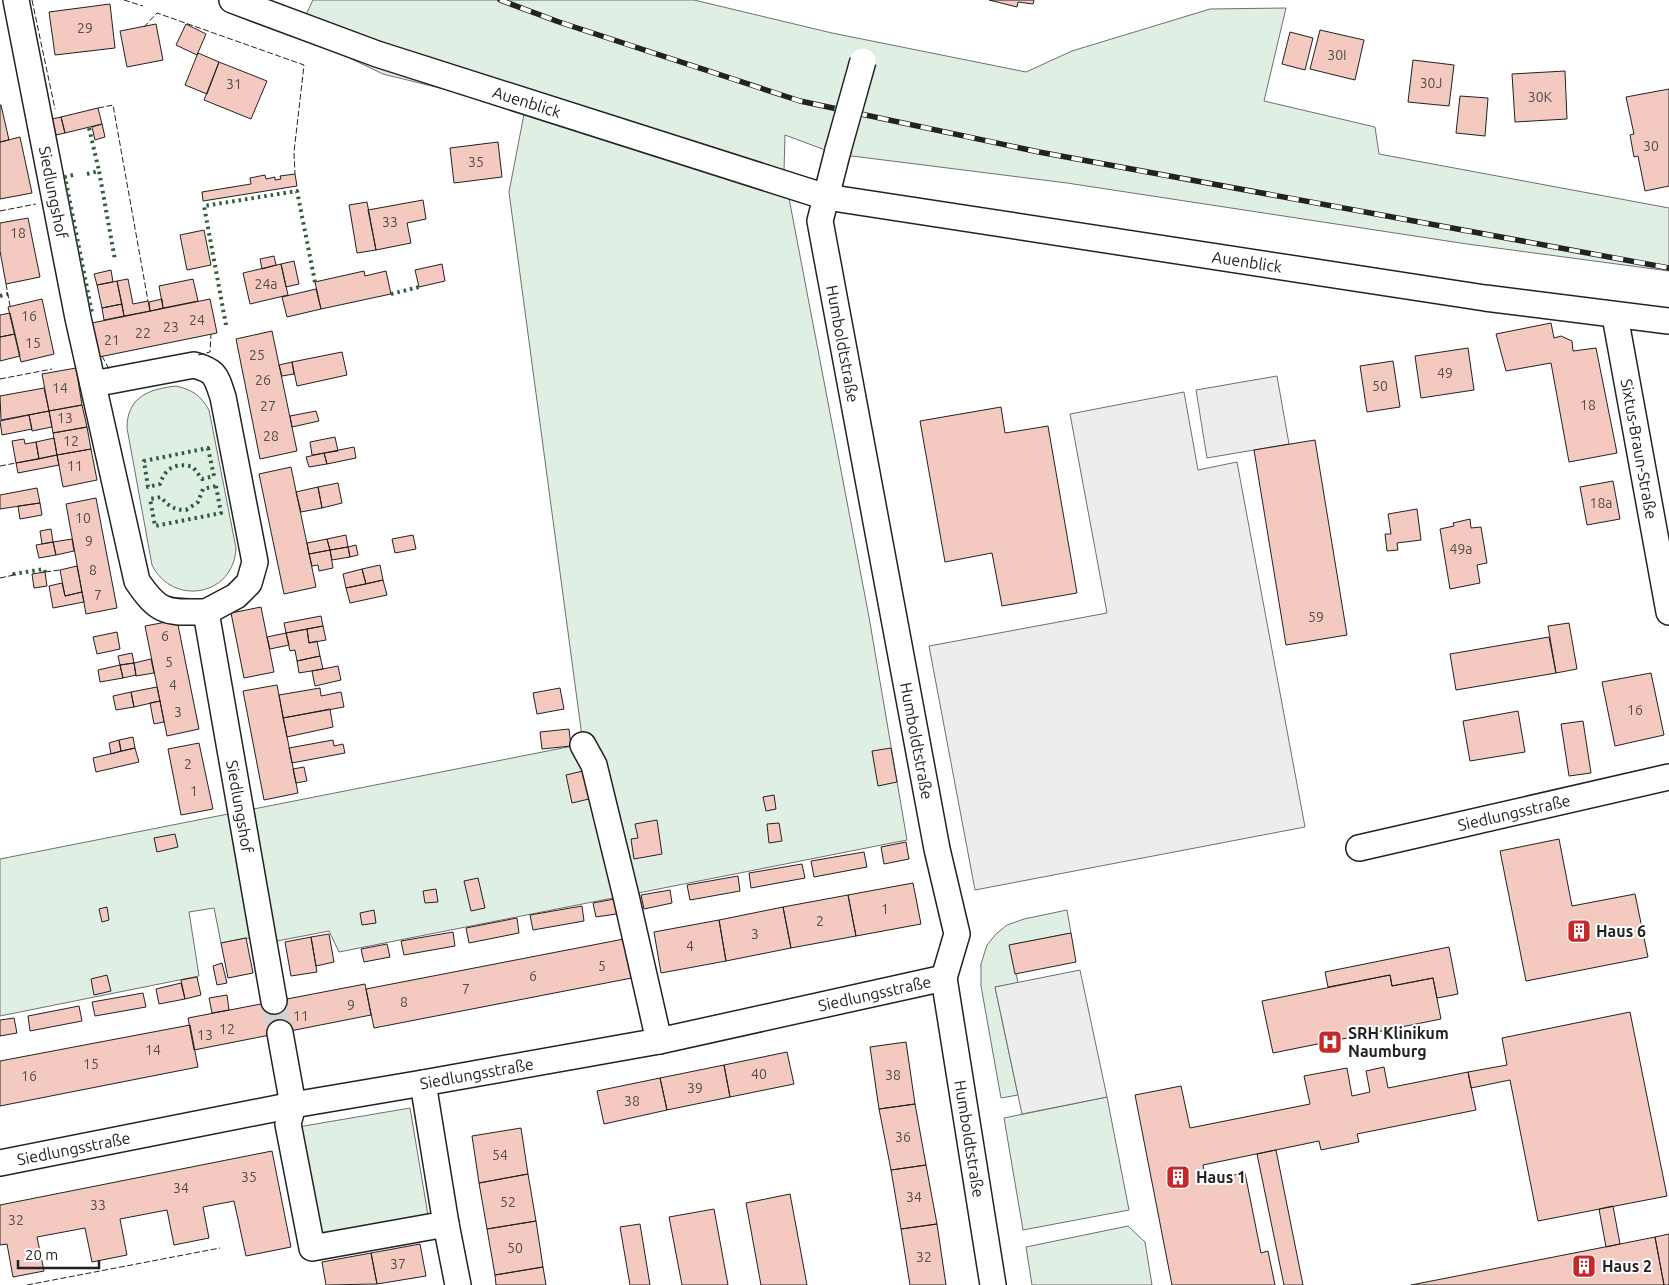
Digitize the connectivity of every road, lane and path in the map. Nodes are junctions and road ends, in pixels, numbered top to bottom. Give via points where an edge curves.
1 (16, 0) edge
2 (232, 0) edge
3 (863, 61) dead end
4 (826, 197) junction
5 (1615, 316) junction
6 (1669, 321) edge
7 (94, 384) junction
8 (206, 612) junction
9 (1669, 612) edge
10 (583, 745) dead end
11 (1669, 777) edge
12 (1359, 848) dead end
13 (944, 978) junction
14 (274, 1001) tunnel mouth
15 (280, 1033) tunnel mouth
16 (659, 1040) junction
17 (423, 1084) junction
18 (293, 1105) junction
19 (0, 1164) edge
20 (446, 1224) junction
21 (458, 1285) edge
22 (994, 1285) edge

1 - 7 street, Siedlungshof via 78,318
2 - 4 street, Auenblick via 377,54
3 - 4 street, bridge
4 - 5 street, Auenblick
4 - 13 street, Humboldtstraße via 820,221 937,849 957,934
5 - 6 street, Auenblick
5 - 9 street, Sixtus-Braun-Straße
7 - 8 street, Siedlungshof via 137,581 149,599 169,612
7 - 8 street, Siedlungshof via 194,365 216,377 223,396 256,562 249,583 236,596
8 - 14 street, Siedlungshof
10 - 16 street via 594,765
11 - 12 street, Siedlungsstraße
13 - 16 street, Siedlungsstraße
13 - 22 street, Humboldtstraße
15 - 18 street
16 - 17 street, Siedlungsstraße
17 - 18 street, Siedlungsstraße
17 - 20 street
18 - 19 street, Siedlungsstraße
18 - 20 street via 288,1124 312,1248
20 - 21 street

